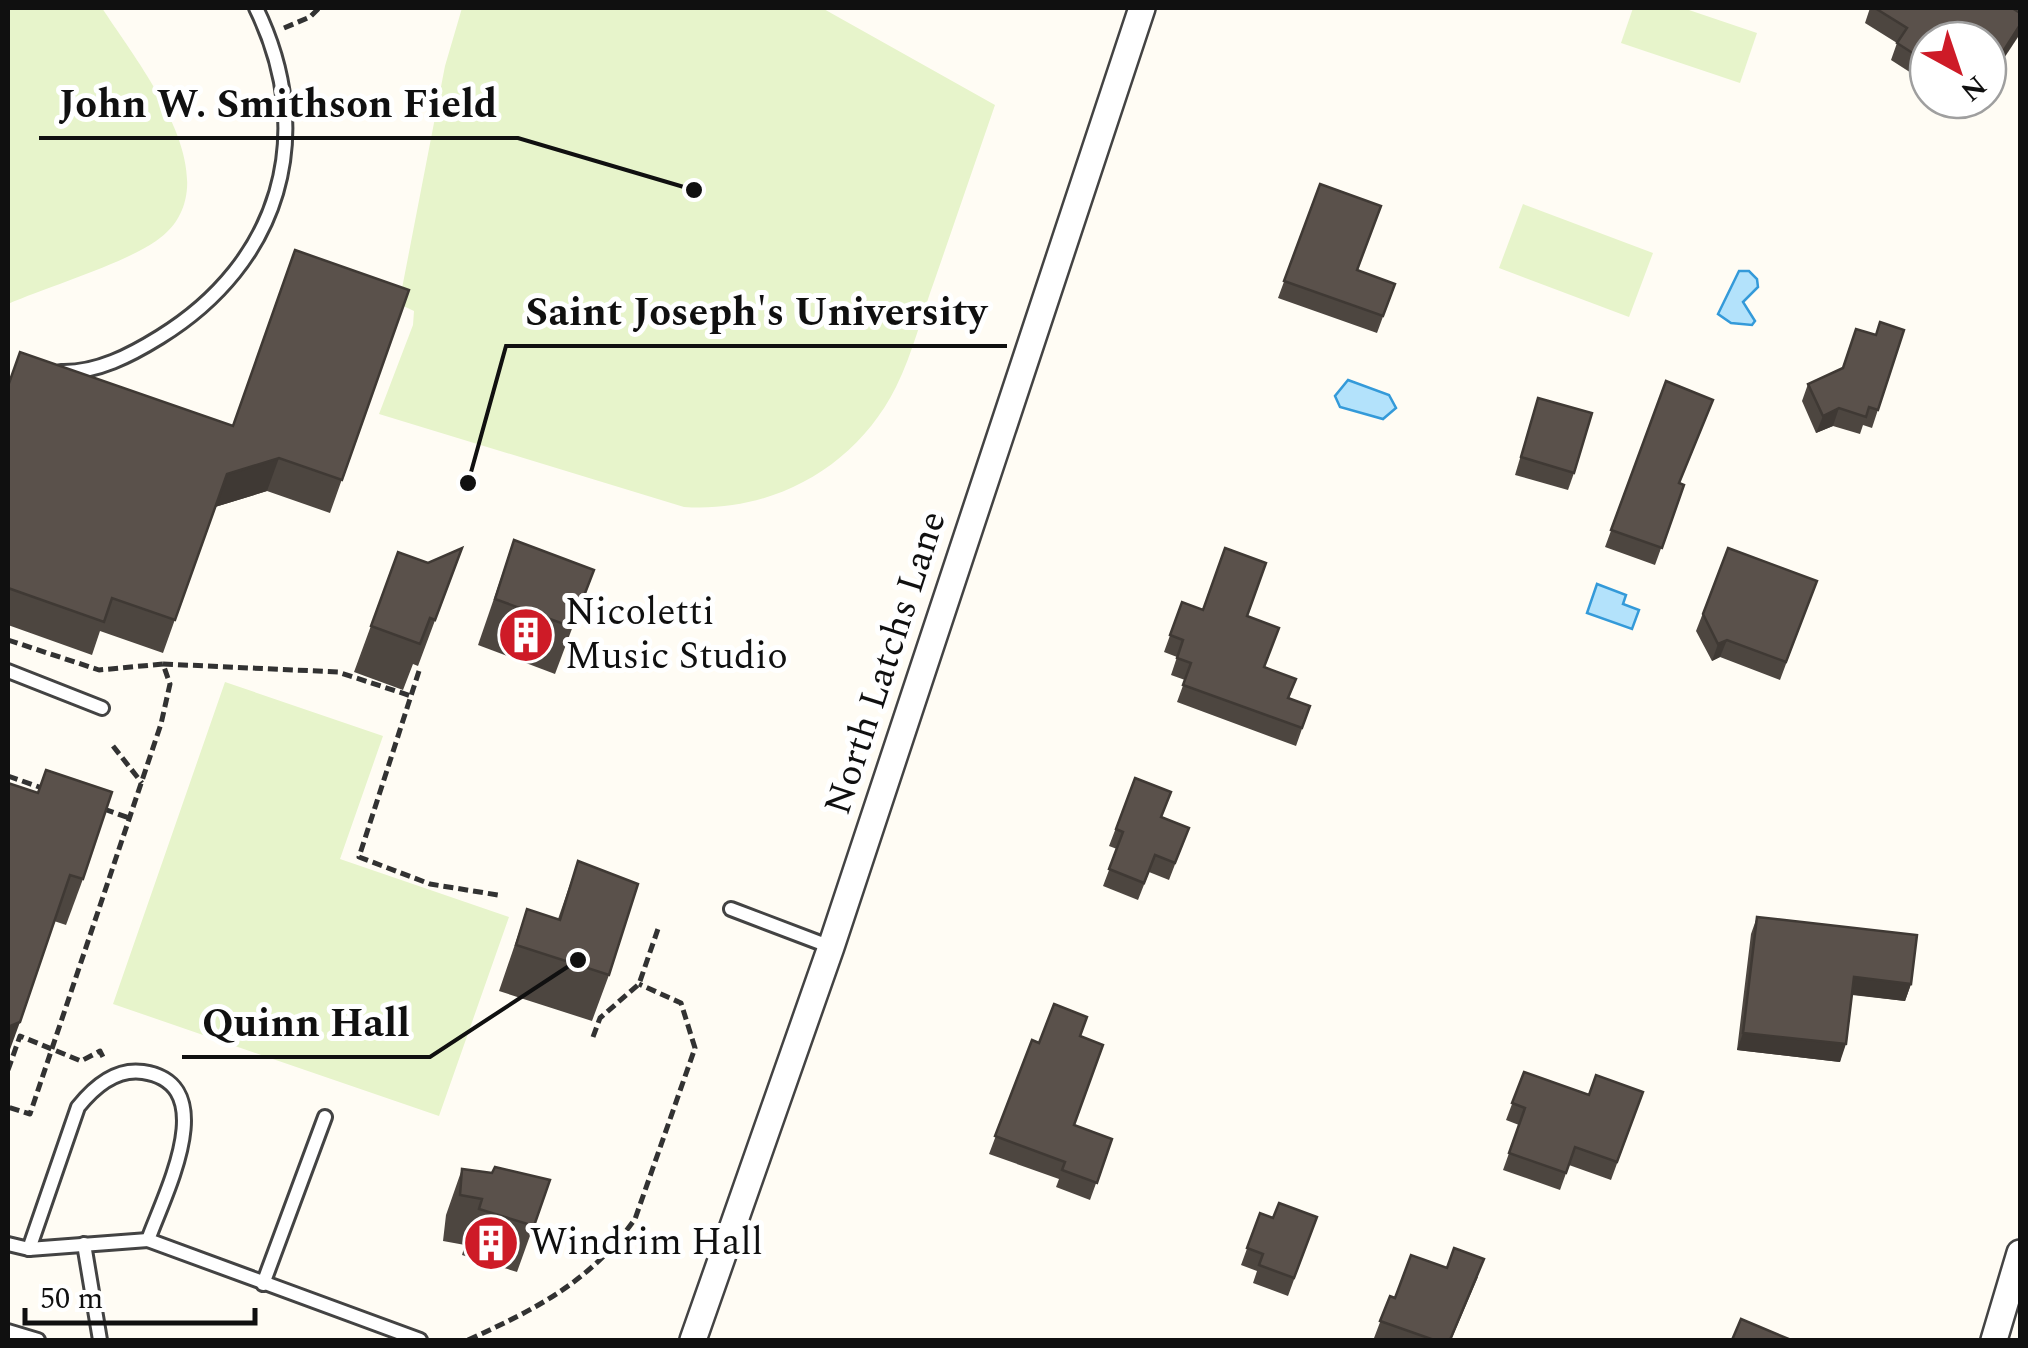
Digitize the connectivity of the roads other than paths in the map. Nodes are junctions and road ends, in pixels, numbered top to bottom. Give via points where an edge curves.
1 (256, 8) edge
2 (1142, 8) edge
3 (54, 372) edge
4 (8, 670) edge
5 (102, 708) dead end
6 (732, 909) dead end
7 (832, 948) junction
8 (325, 1117) dead end
9 (148, 1240) junction
10 (8, 1244) edge
11 (84, 1244) junction
12 (30, 1249) junction
13 (2020, 1253) edge
14 (263, 1284) junction
15 (8, 1331) edge
16 (38, 1340) edge
17 (100, 1340) edge
18 (420, 1340) edge
19 (694, 1340) edge
20 (1994, 1340) edge

1 - 3 lane via 284,109 285,146 276,199 251,251 205,305 146,346 109,364
2 - 7 street, North Latchs Lane
4 - 5 lane
6 - 7 lane
7 - 19 street, North Latchs Lane
8 - 14 lane
9 - 11 lane
9 - 12 lane via 186,1128 182,1101 170,1082 133,1070 93,1088 78,1107
9 - 14 lane
10 - 12 lane
11 - 12 lane
11 - 17 lane
13 - 20 street
14 - 18 lane
15 - 16 lane

